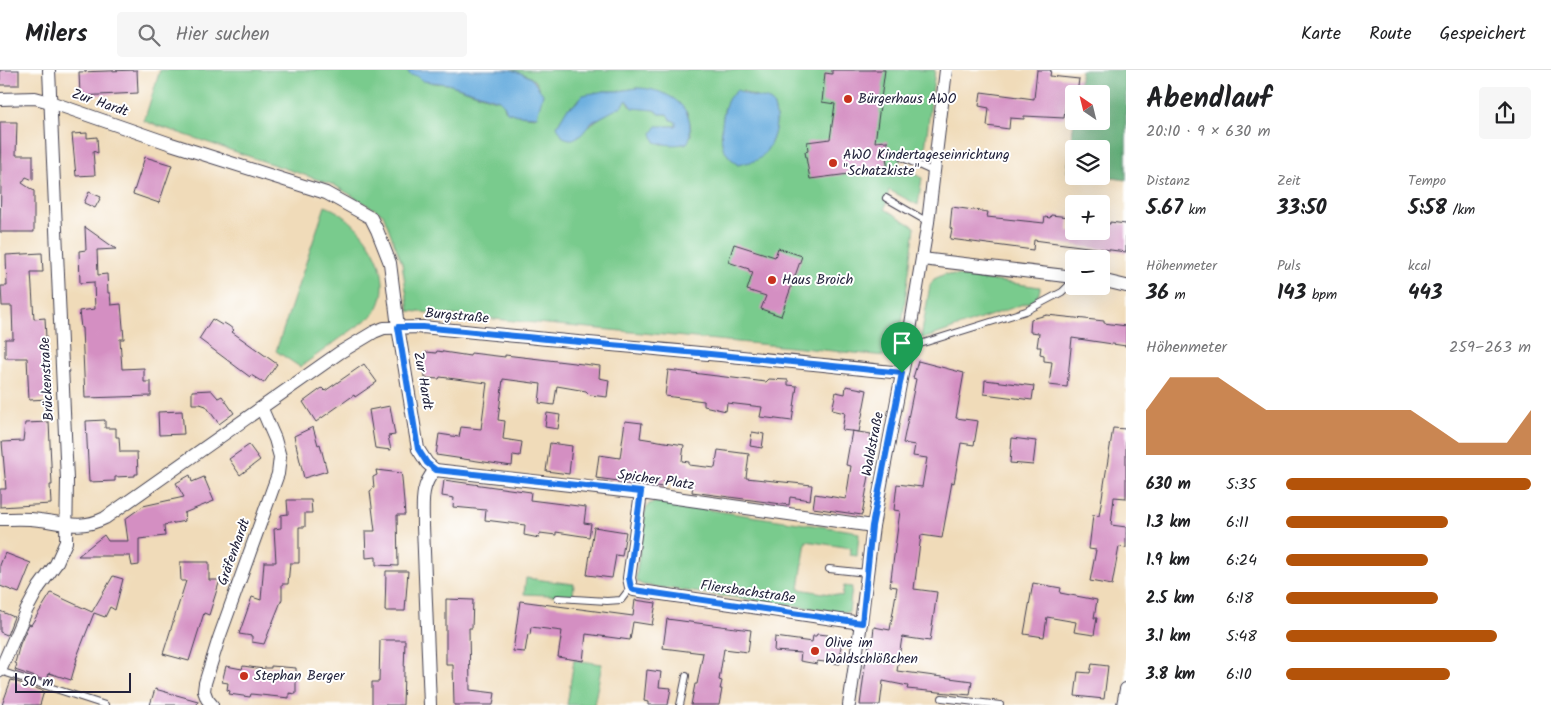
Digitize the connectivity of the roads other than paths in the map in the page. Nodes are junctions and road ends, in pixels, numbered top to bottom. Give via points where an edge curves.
1 (49, 70) edge
2 (946, 70) edge
3 (0, 100) edge
4 (50, 102) junction
5 (901, 157) dead end
6 (935, 173) junction
7 (886, 198) dead end
8 (928, 222) junction
9 (922, 259) junction
10 (1065, 277) edge
11 (1110, 282) edge
12 (1126, 286) edge
13 (1065, 288) edge
14 (398, 327) junction
15 (920, 344) dead end
16 (902, 373) junction
17 (262, 408) junction
18 (436, 470) junction
19 (641, 492) junction
20 (0, 519) edge
21 (67, 524) junction
22 (872, 526) junction
23 (829, 569) dead end
24 (867, 573) junction
25 (631, 588) junction
26 (558, 598) dead end
27 (862, 623) junction
28 (0, 671) edge
29 (686, 676) dead end
30 (1126, 689) edge
31 (942, 698) dead end
32 (105, 705) edge
33 (212, 705) edge
34 (430, 705) edge
35 (680, 705) edge
36 (849, 705) edge
37 (1000, 705) edge
38 (1123, 705) edge

1 - 4 street, Brückenstraße
2 - 6 street, Waldstraße
3 - 4 street, Zur Hardt via 35,98
4 - 14 street, Zur Hardt via 326,194 371,218 390,263
4 - 21 street, Brückenstraße
5 - 6 lane
6 - 8 street, Waldstraße
7 - 8 lane
8 - 9 street, Waldstraße
9 - 10 street
9 - 16 street, Waldstraße
11 - 12 street
13 - 15 lane via 1026,311
14 - 16 street, Burgstraße
14 - 17 street, Burgstraße via 384,328 357,342
14 - 18 street, Zur Hardt via 418,449
16 - 22 street, Waldstraße
17 - 21 street, Burgstraße via 105,518 94,524
17 - 33 street, Gräfenhardt via 280,457 278,474 205,683 204,691
18 - 19 street, Spicher Platz
18 - 34 street via 424,486 423,507
19 - 22 street, Spicher Platz
19 - 25 street via 629,578
20 - 21 street, Burgstraße
21 - 28 street, Brückenstraße via 62,552 39,587
22 - 24 street, Waldstraße
23 - 24 lane
24 - 27 street, Waldstraße
25 - 26 lane via 620,600
25 - 27 street, Fliersbachstraße
27 - 36 street, Waldstraße
28 - 32 lane, Brückenstraße
29 - 35 lane
30 - 38 street
31 - 37 lane

